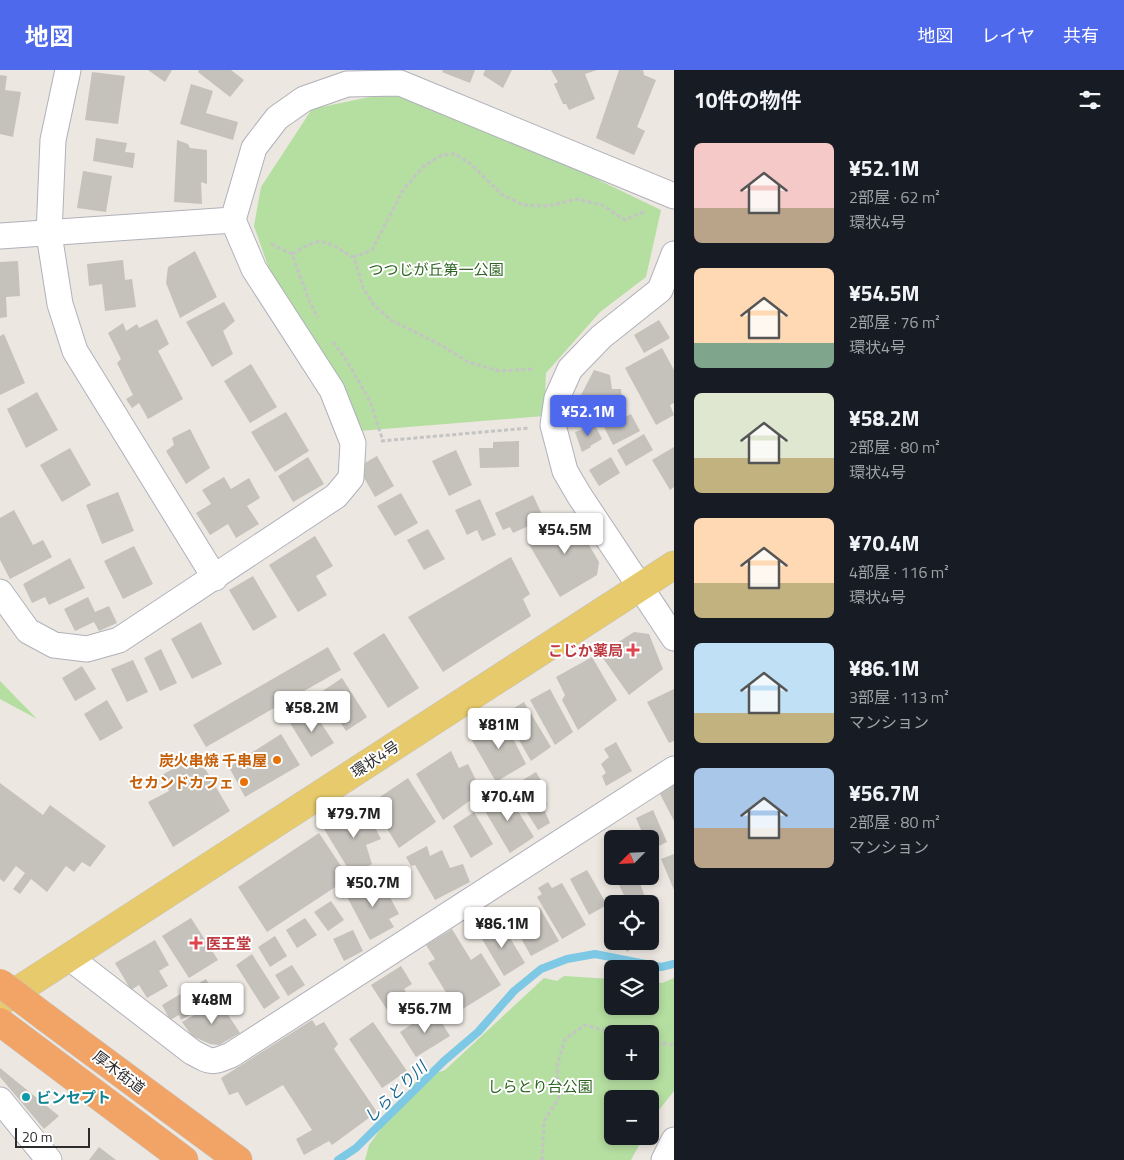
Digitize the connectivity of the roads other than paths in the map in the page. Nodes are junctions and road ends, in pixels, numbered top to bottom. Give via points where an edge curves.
1 (68, 70) edge
2 (672, 196) edge
3 (233, 220) junction
4 (49, 234) junction
5 (0, 236) edge
6 (674, 254) edge
7 (674, 565) edge
8 (215, 578) junction
9 (641, 587) junction
10 (0, 592) edge
11 (674, 638) edge
12 (674, 769) edge
13 (70, 958) junction
14 (0, 983) edge
15 (0, 1002) edge
16 (8, 1028) edge
17 (0, 1100) edge
18 (674, 1140) edge
19 (49, 1160) edge
20 (184, 1160) edge
21 (238, 1160) edge
22 (664, 1160) edge

1 - 4 street via 53,140
2 - 3 street via 400,83 348,84 304,99 277,118 254,148
3 - 4 street
3 - 8 street via 254,269 332,390 353,444 351,478 336,496
4 - 5 street
4 - 8 street via 60,304 75,351
6 - 9 street via 660,290 601,337 570,369 557,398 553,425 566,471 579,495
7 - 9 main road, 環状4号
8 - 10 street via 119,640 87,649 54,645 28,631
9 - 11 street
9 - 13 main road, 環状4号
12 - 13 street via 231,1055 215,1062 192,1052
13 - 15 main road, 環状4号
14 - 21 highway, 厚木街道, bridge
16 - 20 highway
17 - 19 street
18 - 22 street

